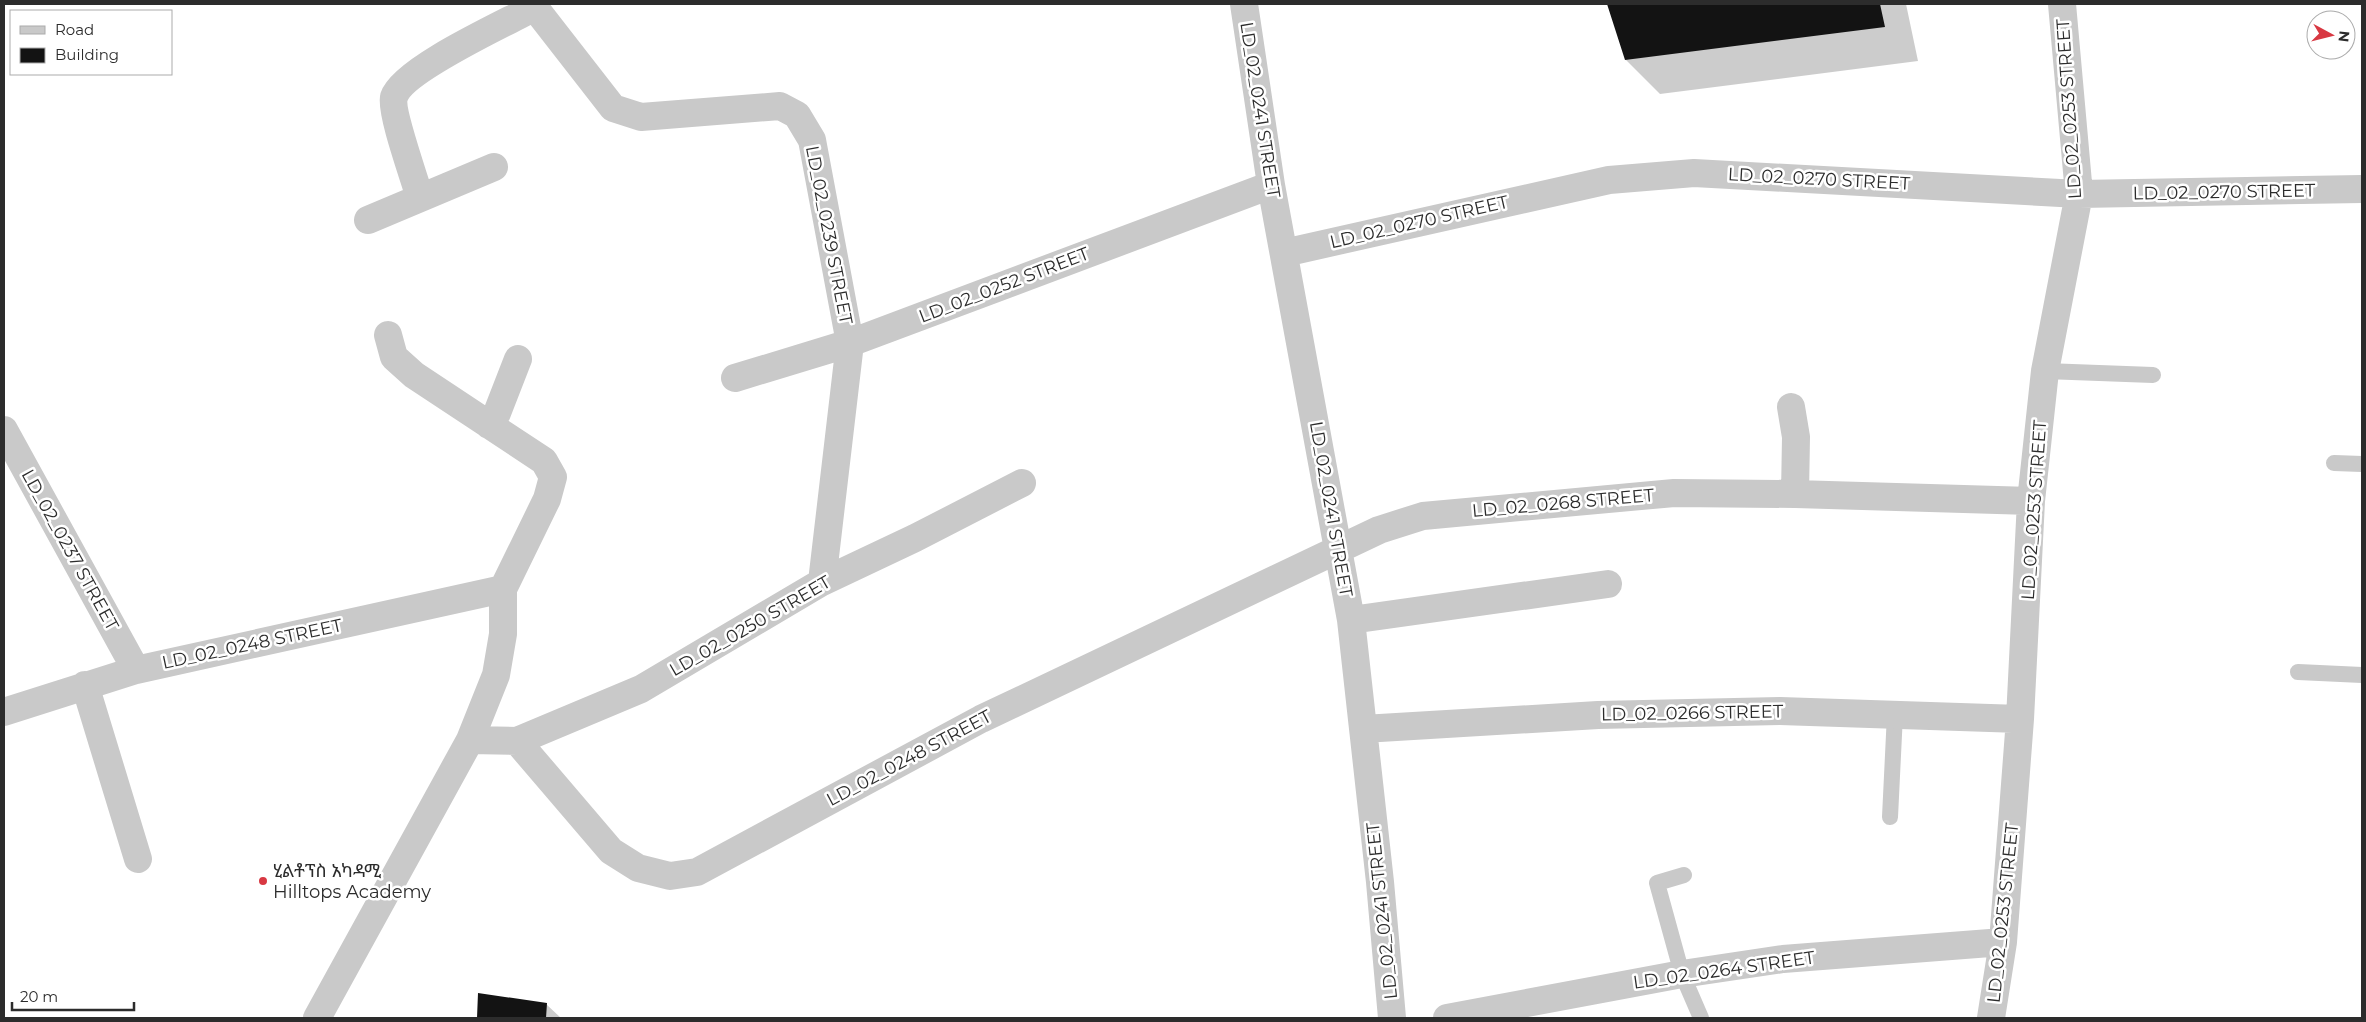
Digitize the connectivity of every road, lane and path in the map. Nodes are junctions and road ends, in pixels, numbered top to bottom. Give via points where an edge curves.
1 (1244, 4) edge
2 (2062, 4) edge
3 (534, 6) edge
4 (494, 166) dead end
5 (1271, 185) junction
6 (2362, 189) edge
7 (2079, 194) junction
8 (420, 198) junction
9 (368, 220) dead end
10 (1284, 253) junction
11 (388, 336) dead end
12 (850, 343) junction
13 (518, 359) dead end
14 (2045, 371) junction
15 (2153, 375) dead end
16 (735, 378) dead end
17 (1791, 407) dead end
18 (489, 425) junction
19 (4, 430) edge
20 (2334, 463) dead end
21 (2362, 464) edge
22 (1022, 483) dead end
23 (1795, 494) junction
24 (2031, 501) junction
25 (1338, 550) junction
26 (822, 582) junction
27 (1608, 584) dead end
28 (503, 589) junction
29 (1351, 620) junction
30 (136, 670) junction
31 (2298, 672) dead end
32 (2362, 675) edge
33 (85, 685) junction
34 (4, 712) edge
35 (1895, 714) junction
36 (2020, 718) junction
37 (1363, 729) junction
38 (470, 740) junction
39 (517, 741) junction
40 (1890, 817) dead end
41 (138, 859) dead end
42 (1684, 875) dead end
43 (2003, 942) junction
44 (1682, 974) junction
45 (317, 1018) edge
46 (1392, 1018) edge
47 (1447, 1018) edge
48 (1701, 1018) edge
49 (1991, 1018) edge

1 - 5 street, LD_02_0241 STREET
2 - 7 street, LD_02_0253 STREET
3 - 8 street, LD_02_0239 STREET via 426,66 402,83 394,99 395,114
3 - 12 street, LD_02_0239 STREET via 613,108 641,117 780,106 797,115 812,140
4 - 8 street
5 - 10 street, LD_02_0241 STREET
5 - 12 street, LD_02_0252 STREET
6 - 7 street, LD_02_0270 STREET
7 - 10 street, LD_02_0270 STREET via 1694,173 1609,180
7 - 14 street, LD_02_0253 STREET
8 - 9 street
10 - 25 street, LD_02_0241 STREET
11 - 18 street via 394,357 414,375
12 - 16 street, LD_02_0252 STREET
12 - 26 street, LD_02_0239 STREET
13 - 18 street
14 - 15 lane
14 - 24 street, LD_02_0253 STREET
17 - 23 street via 1796,437
18 - 28 street via 544,461 553,477 547,499
19 - 30 street, LD_02_0237 STREET
20 - 21 lane
22 - 26 street, LD_02_0250 STREET
23 - 24 street, LD_02_0268 STREET
23 - 25 street, LD_02_0268 STREET via 1674,493 1423,516 1379,530
24 - 36 street, LD_02_0253 STREET
25 - 29 street, LD_02_0241 STREET
25 - 39 street, LD_02_0248 STREET via 981,719 697,872 670,876 638,868 610,851
26 - 39 street, LD_02_0250 STREET via 641,689
27 - 29 street
28 - 30 street, LD_02_0248 STREET
28 - 38 street via 503,634 496,674
29 - 37 street, LD_02_0241 STREET
30 - 33 street, LD_02_0248 STREET
31 - 32 lane
33 - 34 street, LD_02_0248 STREET
33 - 41 street
35 - 36 street, LD_02_0266 STREET
35 - 37 street, LD_02_0266 STREET via 1780,711 1598,715
35 - 40 lane
36 - 43 street, LD_02_0253 STREET
37 - 46 street, LD_02_0241 STREET
38 - 39 street, LD_02_0250 STREET
38 - 45 street
42 - 44 lane via 1657,883
43 - 44 street, LD_02_0264 STREET via 1783,959
43 - 49 street, LD_02_0253 STREET
44 - 47 street, LD_02_0264 STREET
44 - 48 lane

